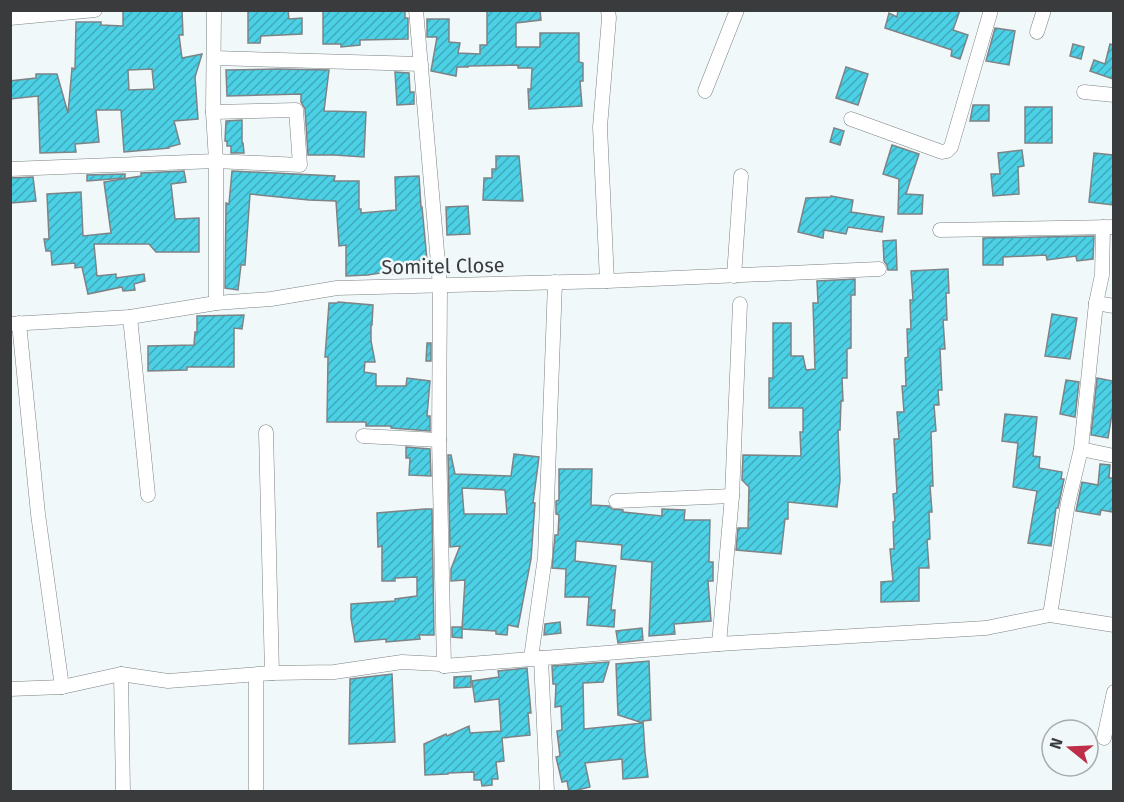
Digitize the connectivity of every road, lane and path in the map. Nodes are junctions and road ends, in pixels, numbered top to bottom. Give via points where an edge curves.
1 (95, 10) edge
2 (214, 10) edge
3 (416, 10) edge
4 (608, 10) edge
5 (737, 10) edge
6 (991, 10) edge
7 (1044, 10) edge
8 (10, 18) edge
9 (1037, 32) dead end
10 (214, 58) junction
11 (421, 64) junction
12 (705, 91) dead end
13 (1084, 92) dead end
14 (1113, 95) edge
15 (213, 112) junction
16 (850, 119) dead end
17 (216, 161) junction
18 (10, 169) edge
19 (741, 176) dead end
20 (1108, 227) edge
21 (940, 230) dead end
22 (879, 269) dead end
23 (734, 276) junction
24 (608, 281) junction
25 (555, 282) junction
26 (440, 286) junction
27 (216, 303) junction
28 (1096, 303) junction
29 (741, 304) dead end
30 (1113, 306) edge
31 (130, 317) junction
32 (15, 324) edge
33 (266, 432) dead end
34 (363, 436) dead end
35 (439, 440) junction
36 (1081, 449) junction
37 (1113, 456) edge
38 (148, 495) dead end
39 (732, 496) junction
40 (616, 501) dead end
41 (1050, 615) junction
42 (1113, 625) edge
43 (719, 644) junction
44 (536, 658) junction
45 (444, 666) junction
46 (272, 673) junction
47 (121, 674) junction
48 (256, 675) junction
49 (62, 687) junction
50 (10, 690) edge
51 (1113, 692) edge
52 (1104, 738) dead end
53 (123, 792) edge
54 (256, 792) edge
55 (547, 792) edge

1 - 8 street
2 - 10 street
3 - 11 street
4 - 24 street via 600,128
5 - 12 street
6 - 16 street via 947,151
7 - 9 street
10 - 11 street
10 - 15 street
11 - 26 street
13 - 14 street
15 - 17 street
15 - 17 street via 296,110 300,165
17 - 18 street
17 - 27 street
19 - 23 street
20 - 21 street
20 - 28 street
22 - 23 street, Somitel Close
23 - 24 street, Somitel Close
24 - 25 street, Somitel Close
25 - 26 street, Somitel Close
25 - 44 street via 545,557
26 - 27 street, Somitel Close via 337,288
26 - 35 street
27 - 31 street, Somitel Close
28 - 30 street
28 - 36 street
29 - 39 street
31 - 32 street, Somitel Close
31 - 38 street
32 - 49 street
33 - 46 street
34 - 35 street
35 - 45 street
36 - 37 street
36 - 41 street
39 - 40 street
39 - 43 street
41 - 42 street
41 - 43 street via 986,628
43 - 44 street
44 - 45 street
44 - 55 street
45 - 46 street via 402,662 334,672
46 - 48 street
47 - 48 street via 168,681
47 - 49 street
47 - 53 street
48 - 54 street
49 - 50 street
51 - 52 street

